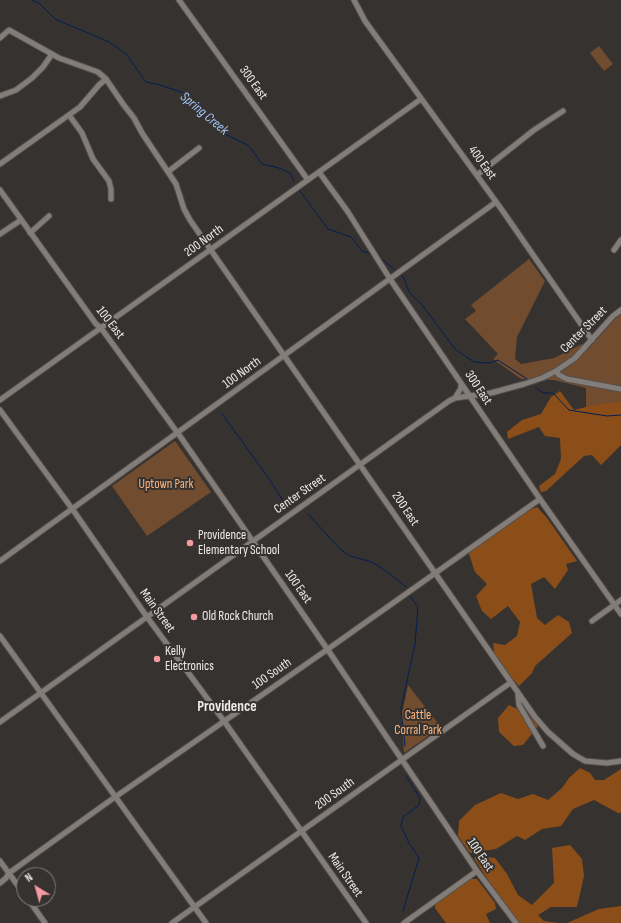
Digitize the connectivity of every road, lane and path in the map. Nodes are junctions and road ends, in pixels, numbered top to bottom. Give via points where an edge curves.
1 (179, 0) edge
2 (354, 0) edge
3 (0, 38) edge
4 (52, 54) junction
5 (106, 79) junction
6 (0, 96) edge
7 (422, 99) junction
8 (563, 111) dead end
9 (69, 114) junction
10 (199, 148) dead end
11 (0, 164) edge
12 (169, 171) junction
13 (319, 172) junction
14 (477, 175) junction
15 (308, 180) junction
16 (0, 190) edge
17 (111, 199) dead end
18 (496, 202) junction
19 (49, 216) dead end
20 (21, 220) junction
21 (30, 233) junction
22 (0, 234) edge
23 (621, 240) edge
24 (211, 249) junction
25 (614, 250) dead end
26 (390, 279) junction
27 (621, 310) edge
28 (101, 328) junction
29 (592, 340) junction
30 (284, 355) junction
31 (556, 371) junction
32 (462, 383) junction
33 (621, 389) edge
34 (470, 396) junction
35 (455, 398) junction
36 (0, 400) edge
37 (0, 410) edge
38 (178, 433) junction
39 (360, 464) junction
40 (540, 498) junction
41 (73, 510) junction
42 (253, 540) junction
43 (0, 561) edge
44 (435, 572) junction
45 (621, 600) edge
46 (614, 605) junction
47 (621, 614) edge
48 (147, 617) junction
49 (592, 621) dead end
50 (0, 636) edge
51 (328, 649) junction
52 (510, 683) junction
53 (41, 692) junction
54 (517, 693) junction
55 (224, 721) junction
56 (0, 722) edge
57 (543, 746) dead end
58 (403, 759) junction
59 (621, 761) edge
60 (116, 796) junction
61 (301, 832) junction
62 (0, 861) edge
63 (477, 872) junction
64 (9, 873) junction
65 (0, 883) edge
66 (16, 883) edge
67 (34, 907) edge
68 (195, 907) junction
69 (45, 923) edge
70 (172, 923) edge
71 (206, 923) edge
72 (366, 923) edge
73 (404, 923) edge
74 (516, 923) edge

1 - 15 street, 300 East
2 - 7 street, 400 East via 365,21
3 - 4 street via 9,30
4 - 5 street via 98,72
4 - 6 street via 32,78 16,90
5 - 9 street via 80,107
5 - 12 street, 200 East
7 - 13 street, 200 North
7 - 14 street, 400 East
8 - 14 street via 534,130
9 - 11 street
9 - 17 street via 82,133 93,160 109,181
10 - 12 street
12 - 24 street, 200 East via 184,209
13 - 15 street, 200 North
13 - 26 street, 300 East via 348,212
14 - 18 street, 400 East
15 - 24 street, 200 North
16 - 20 street, 100 East
18 - 26 street, 100 North
18 - 29 street, 400 East
19 - 21 street
20 - 21 street, 100 East
20 - 22 street
21 - 28 street, 100 East
23 - 25 street
24 - 28 street, 200 North
24 - 30 street, 200 East
26 - 30 street, 100 North
26 - 32 street, 300 East
27 - 29 street, Center Street
28 - 36 street, 200 North
28 - 38 street, 100 East
29 - 31 street, Center Street
30 - 38 street, 100 North
30 - 39 street, 200 East
31 - 33 street via 567,379
31 - 34 street, Center Street via 524,384
32 - 34 street, 300 East
32 - 35 street
34 - 35 street, Center Street
34 - 40 street, 300 East
35 - 39 street, Center Street
37 - 41 street, Main Street
38 - 41 street, 100 North
38 - 42 street, 100 East
39 - 42 street, Center Street
39 - 44 street, 200 East
40 - 44 street, 100 South
40 - 46 street, 300 East
41 - 43 street, 100 North
41 - 48 street, Main Street
42 - 48 street, Center Street
42 - 51 street, 100 East
44 - 51 street, 100 South
44 - 52 street, 200 East
45 - 46 street
46 - 47 street, 300 East
46 - 49 street
48 - 53 street, Center Street
48 - 55 street, Main Street
50 - 53 street
51 - 55 street, 100 South
51 - 58 street, 100 East
52 - 54 street, 200 East
52 - 58 street, 200 South
53 - 56 street, Center Street
53 - 60 street
54 - 57 street via 519,704
54 - 59 street, 200 East via 539,722 573,754 585,761 597,763
55 - 60 street, 100 South
55 - 61 street, Main Street
58 - 61 street, 200 South
58 - 63 street, 100 East
60 - 64 street, 100 South
60 - 68 street
61 - 68 street, 200 South
61 - 72 street, Main Street
62 - 64 street
63 - 73 street
63 - 74 street, 100 East
64 - 65 street, 100 South
64 - 66 street
67 - 69 street
68 - 70 street, 200 South
68 - 71 street

